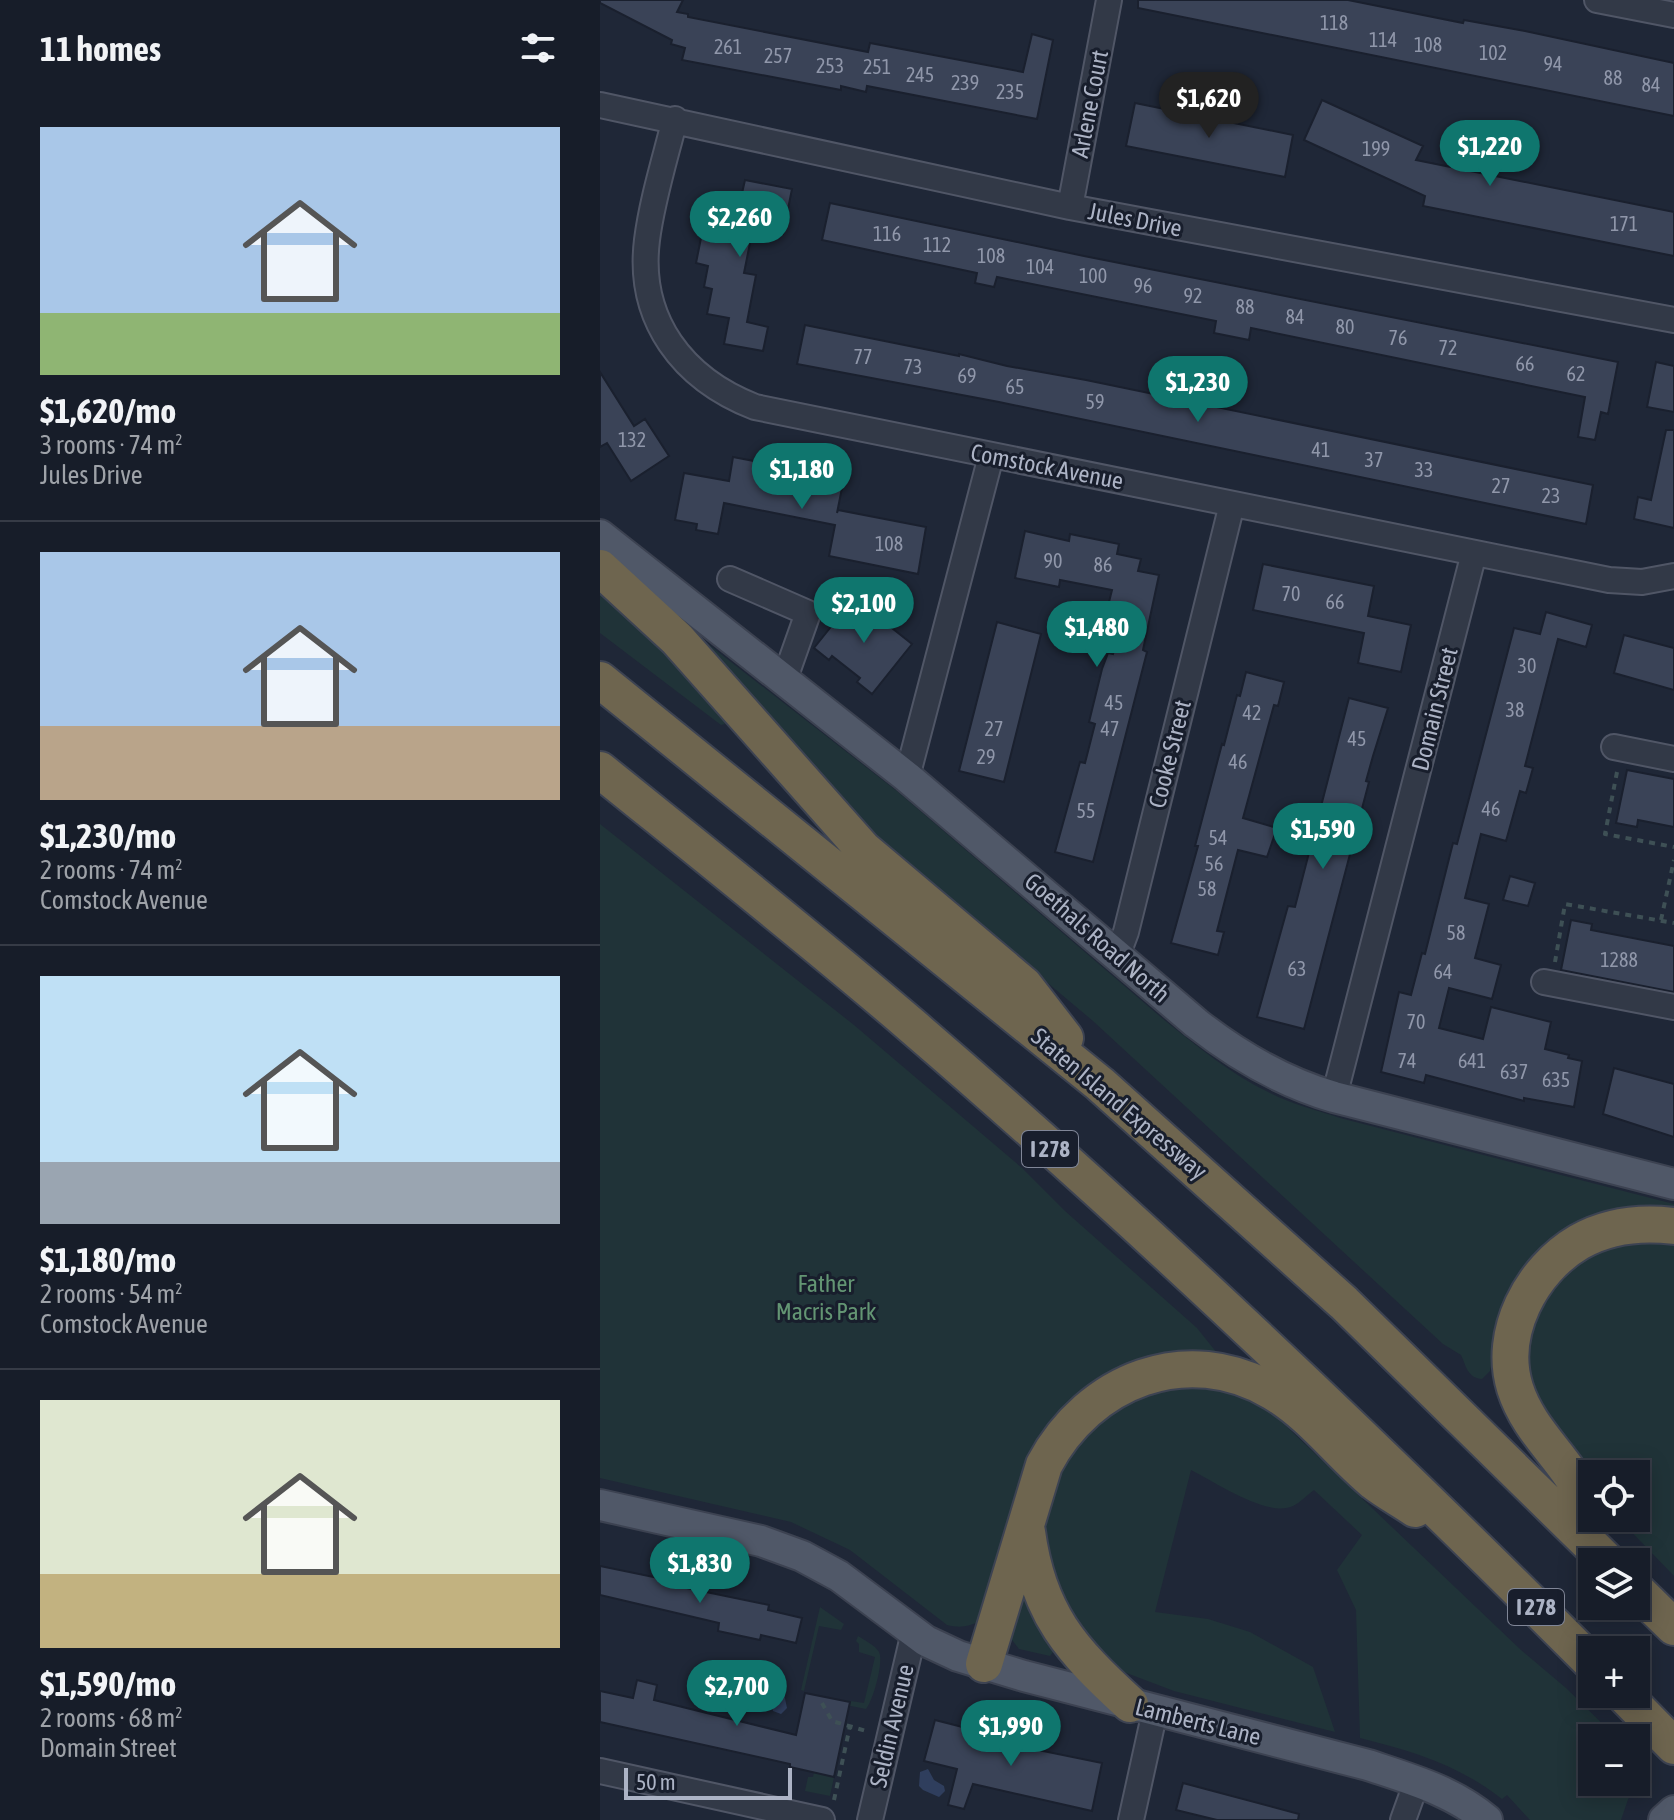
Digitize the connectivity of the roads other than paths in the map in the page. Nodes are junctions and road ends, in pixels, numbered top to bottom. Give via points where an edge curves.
1 (1109, 0) edge
2 (1597, 0) edge
3 (1674, 15) edge
4 (600, 105) edge
5 (675, 119) junction
6 (1070, 207) junction
7 (1674, 320) edge
8 (991, 456) junction
9 (1232, 504) junction
10 (600, 535) edge
11 (1474, 553) junction
12 (600, 568) edge
13 (1674, 576) edge
14 (730, 579) dead end
15 (785, 678) junction
16 (600, 680) edge
17 (1616, 756) road end
18 (1674, 759) edge
19 (600, 770) edge
20 (907, 777) junction
21 (1117, 956) junction
22 (1548, 983) road end
23 (1674, 1007) edge
24 (1100, 1084) junction
25 (1334, 1097) junction
26 (1674, 1184) edge
27 (1674, 1226) edge
28 (1578, 1487) edge
29 (600, 1505) edge
30 (1026, 1522) junction
31 (1594, 1548) edge
32 (1481, 1551) junction
33 (1650, 1604) edge
34 (1674, 1627) edge
35 (914, 1632) junction
36 (1578, 1649) edge
37 (984, 1664) junction
38 (1142, 1707) junction
39 (1637, 1708) edge
40 (1662, 1733) edge
41 (600, 1771) edge
42 (1417, 1781) junction
43 (828, 1810) edge
44 (1674, 1812) edge
45 (870, 1820) edge
46 (1131, 1820) edge
47 (1403, 1820) edge
48 (1487, 1820) edge
49 (1664, 1820) edge
50 (1672, 1820) edge

1 - 6 street, Arlene Court
2 - 3 street
4 - 5 street, Jules Drive
5 - 6 street, Jules Drive
5 - 8 street, Comstock Avenue via 646,258 653,309 681,358 703,380 755,407
6 - 7 street, Jules Drive
8 - 9 street, Comstock Avenue
8 - 20 street
9 - 11 street, Comstock Avenue
9 - 21 street, Cooke Street
10 - 15 main road, Goethals Road North
11 - 13 street, Comstock Avenue via 1609,580 1642,582
11 - 25 street, Domain Street
12 - 24 highway via 677,639 863,849 1024,985
14 - 15 street via 808,613
15 - 20 main road, Goethals Road North
16 - 24 highway, Staten Island Expressway
17 - 18 street
19 - 32 highway, I 278 via 970,1076 1273,1351
20 - 21 main road, Goethals Road North
21 - 25 main road, Goethals Road North via 1219,1041 1275,1074
22 - 23 street
24 - 31 highway, Staten Island Expressway via 1344,1303
25 - 26 main road, Goethals Road North
27 - 28 highway via 1620,1226 1580,1242 1545,1271 1522,1305 1512,1340 1511,1371 1520,1401
29 - 35 main road, Lamberts Lane via 781,1547 839,1576
30 - 32 highway via 1055,1445 1095,1401 1148,1375 1202,1371 1243,1378 1274,1393 1376,1484
30 - 37 highway
30 - 38 highway via 1032,1565 1056,1624 1086,1661
32 - 36 highway, I 278
33 - 34 highway
35 - 37 main road, Lamberts Lane via 943,1650
35 - 45 street, Seldin Avenue
37 - 38 main road, Lamberts Lane
38 - 42 main road, Lamberts Lane
38 - 46 street
39 - 40 highway
41 - 43 street
42 - 47 street
42 - 48 main road, Lamberts Lane
44 - 49 main road
44 - 50 main road

